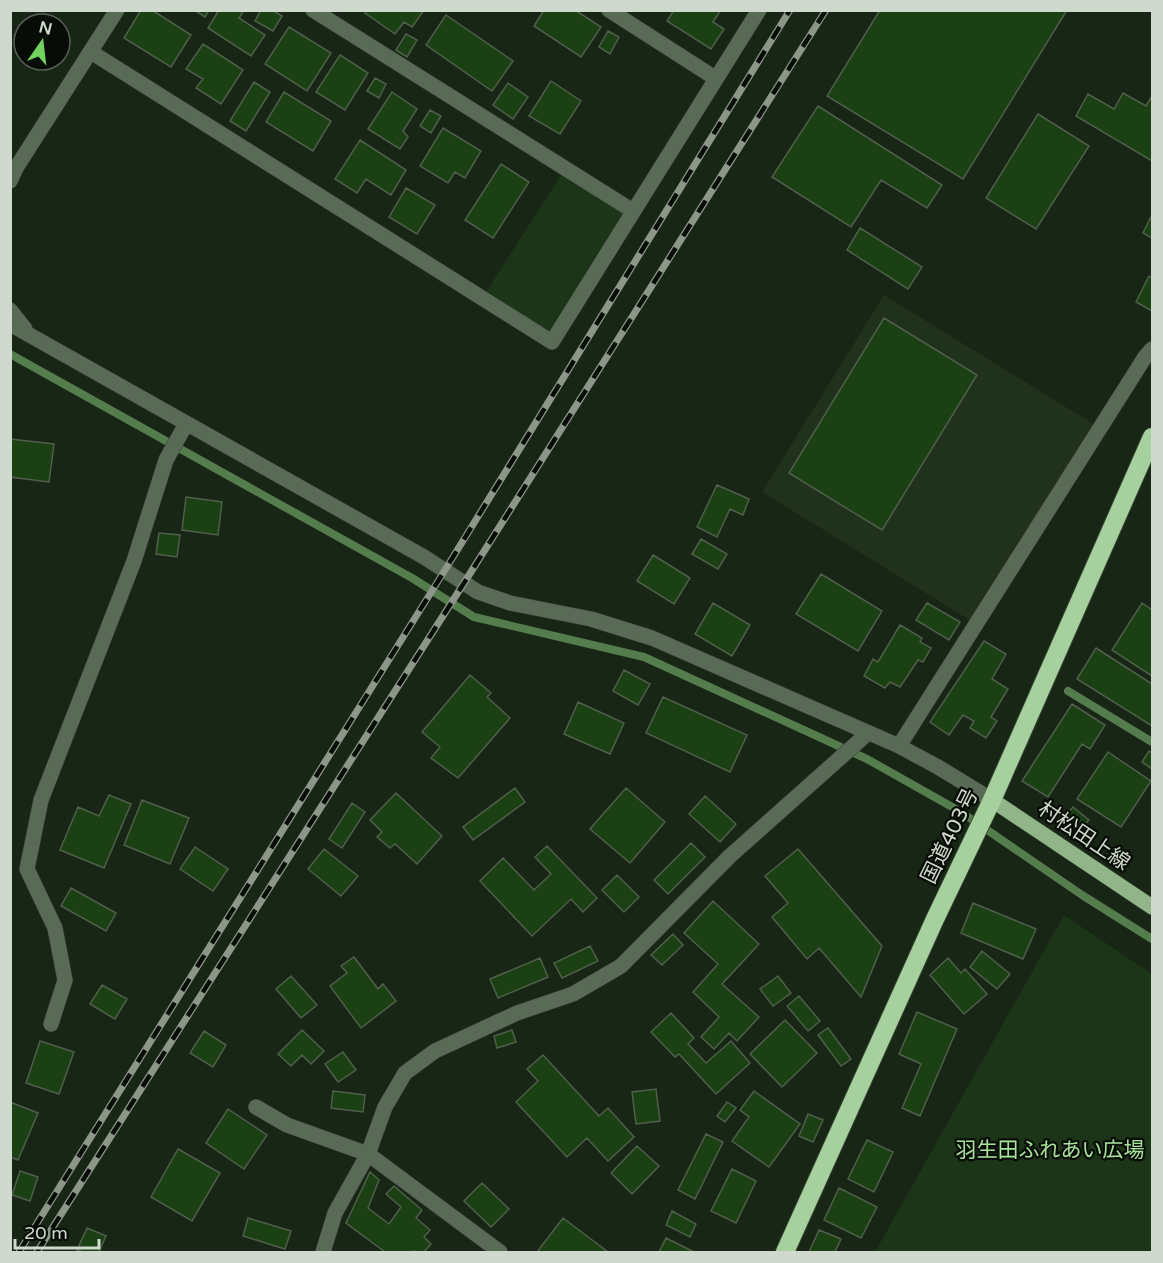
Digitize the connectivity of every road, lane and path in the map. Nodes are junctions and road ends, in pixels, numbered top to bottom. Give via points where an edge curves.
1 (117, 10) edge
2 (313, 10) edge
3 (609, 10) edge
4 (759, 10) edge
5 (91, 52) junction
6 (716, 78) junction
7 (10, 181) edge
8 (633, 212) junction
9 (10, 310) edge
10 (10, 324) edge
11 (28, 334) junction
12 (1152, 349) edge
13 (186, 424) junction
14 (1150, 449) edge
15 (868, 733) junction
16 (899, 746) junction
17 (992, 800) junction
18 (1152, 907) edge
19 (51, 1024) dead end
20 (256, 1107) dead end
21 (368, 1154) junction
22 (323, 1252) edge
23 (500, 1252) edge
24 (785, 1252) edge

1 - 5 street
2 - 8 street
3 - 6 street
4 - 6 street
5 - 7 street
5 - 8 street via 552,342
6 - 8 street
9 - 11 street
10 - 11 street
11 - 13 street
12 - 16 street
13 - 15 street via 424,557 478,592 652,638
13 - 19 street via 166,460 134,561 41,800 27,869 55,928 65,980
14 - 17 highway, 国道403号
15 - 16 street
15 - 21 street via 730,856 621,966 573,994 517,1013 435,1051 405,1073 385,1107
16 - 17 street
17 - 18 main road, 村松田上線
17 - 24 highway, 国道403号
20 - 21 street via 287,1125
21 - 22 street via 335,1213
21 - 23 street

